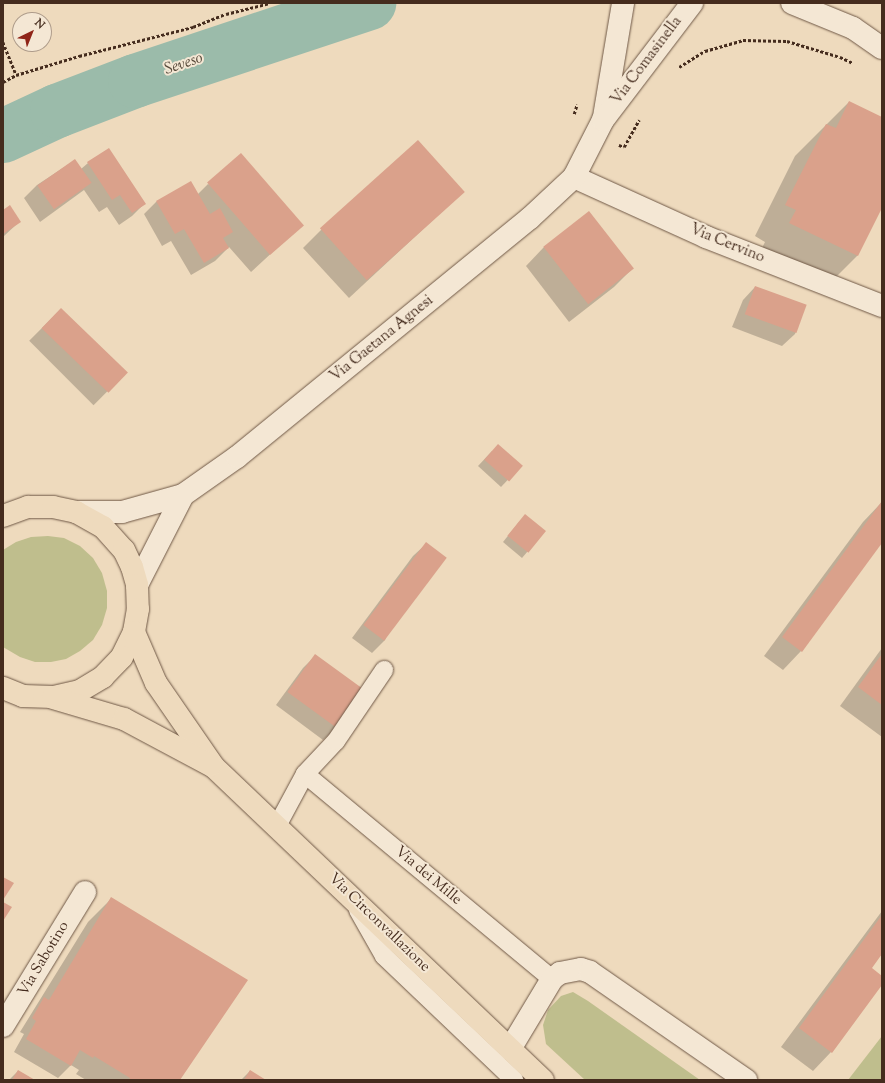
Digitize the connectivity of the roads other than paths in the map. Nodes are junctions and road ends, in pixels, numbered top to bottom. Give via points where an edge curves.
1 (623, 3) edge
2 (692, 3) edge
3 (792, 3) edge
4 (833, 3) edge
5 (853, 28) junction
6 (882, 48) edge
7 (600, 126) junction
8 (574, 177) junction
9 (882, 306) edge
10 (183, 494) junction
11 (3, 501) edge
12 (28, 507) junction
13 (76, 512) junction
14 (3, 516) edge
15 (137, 585) junction
16 (134, 632) junction
17 (384, 670) dead end
18 (3, 688) edge
19 (53, 698) junction
20 (214, 767) junction
21 (305, 774) junction
22 (277, 826) junction
23 (85, 892) dead end
24 (350, 895) junction
25 (552, 979) junction
26 (3, 1026) edge
27 (510, 1049) junction
28 (514, 1080) edge
29 (543, 1080) edge
30 (746, 1080) edge

1 - 7 street, Via Comasinella
2 - 7 street, Via Comasinella
3 - 5 street
4 - 5 street
5 - 6 street
7 - 8 street, Via Comasinella
8 - 9 street, Via Cervino via 706,236
8 - 10 street, Via Gaetana Agnesi via 499,244 237,457
10 - 13 street, Via Gaetana Agnesi via 122,512
10 - 15 street, Via Gaetana Agnesi
11 - 12 main road
12 - 13 main road via 53,507
12 - 14 main road
13 - 15 main road via 103,528 124,550
15 - 16 main road via 138,609
16 - 19 main road via 122,657 103,677 80,691
16 - 20 main road, Via Circonvallazione via 156,683
17 - 21 lane via 336,740
18 - 19 main road via 23,696
19 - 20 main road, Via Circonvallazione via 124,718
20 - 22 main road, Via Circonvallazione
21 - 22 lane
21 - 25 lane, Via dei Mille
22 - 24 main road, Via Circonvallazione
23 - 26 street, Via Sabotino
24 - 27 main road, Via Circonvallazione
24 - 28 lane via 384,956
25 - 27 street
25 - 30 street via 560,972 570,970 581,969 590,972
27 - 29 main road, Via Circonvallazione

